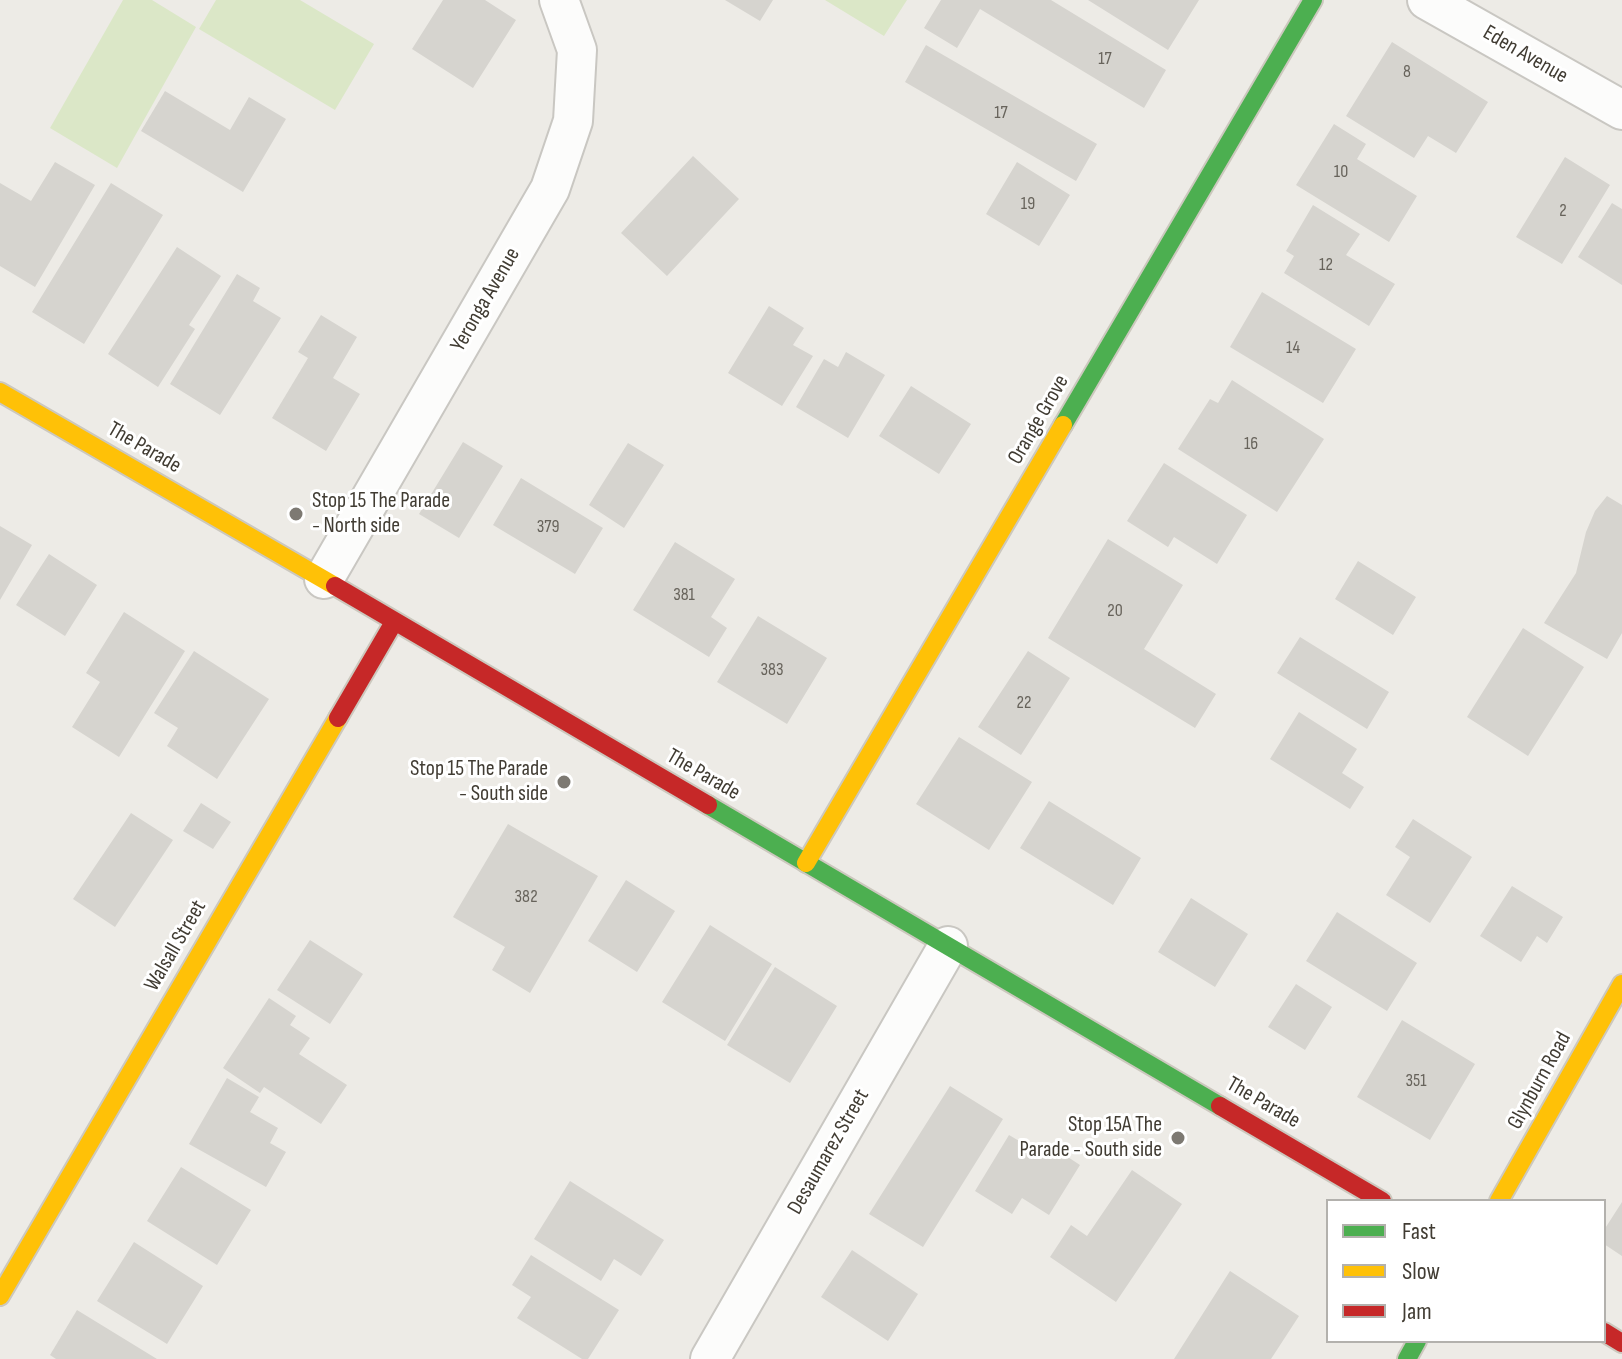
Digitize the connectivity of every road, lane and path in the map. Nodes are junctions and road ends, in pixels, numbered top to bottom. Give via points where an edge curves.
1 (559, 0) edge
2 (1313, 0) edge
3 (1427, 0) edge
4 (1622, 110) edge
5 (0, 392) edge
6 (324, 579) junction
7 (394, 622) junction
8 (806, 863) junction
9 (948, 946) junction
10 (1622, 984) edge
11 (1379, 1199) edge
12 (1500, 1199) edge
13 (0, 1296) edge
14 (710, 1359) edge

1 - 6 street, Yeronga Avenue via 577,50 573,121 550,189
2 - 8 main road, Orange Grove
3 - 4 street, Eden Avenue
5 - 6 main road, The Parade
6 - 7 main road, The Parade
7 - 8 main road, The Parade
7 - 13 main road, Walsall Street
8 - 9 main road, The Parade
9 - 11 main road, The Parade
9 - 14 street, Desaumarez Street
10 - 12 main road, Glynburn Road

